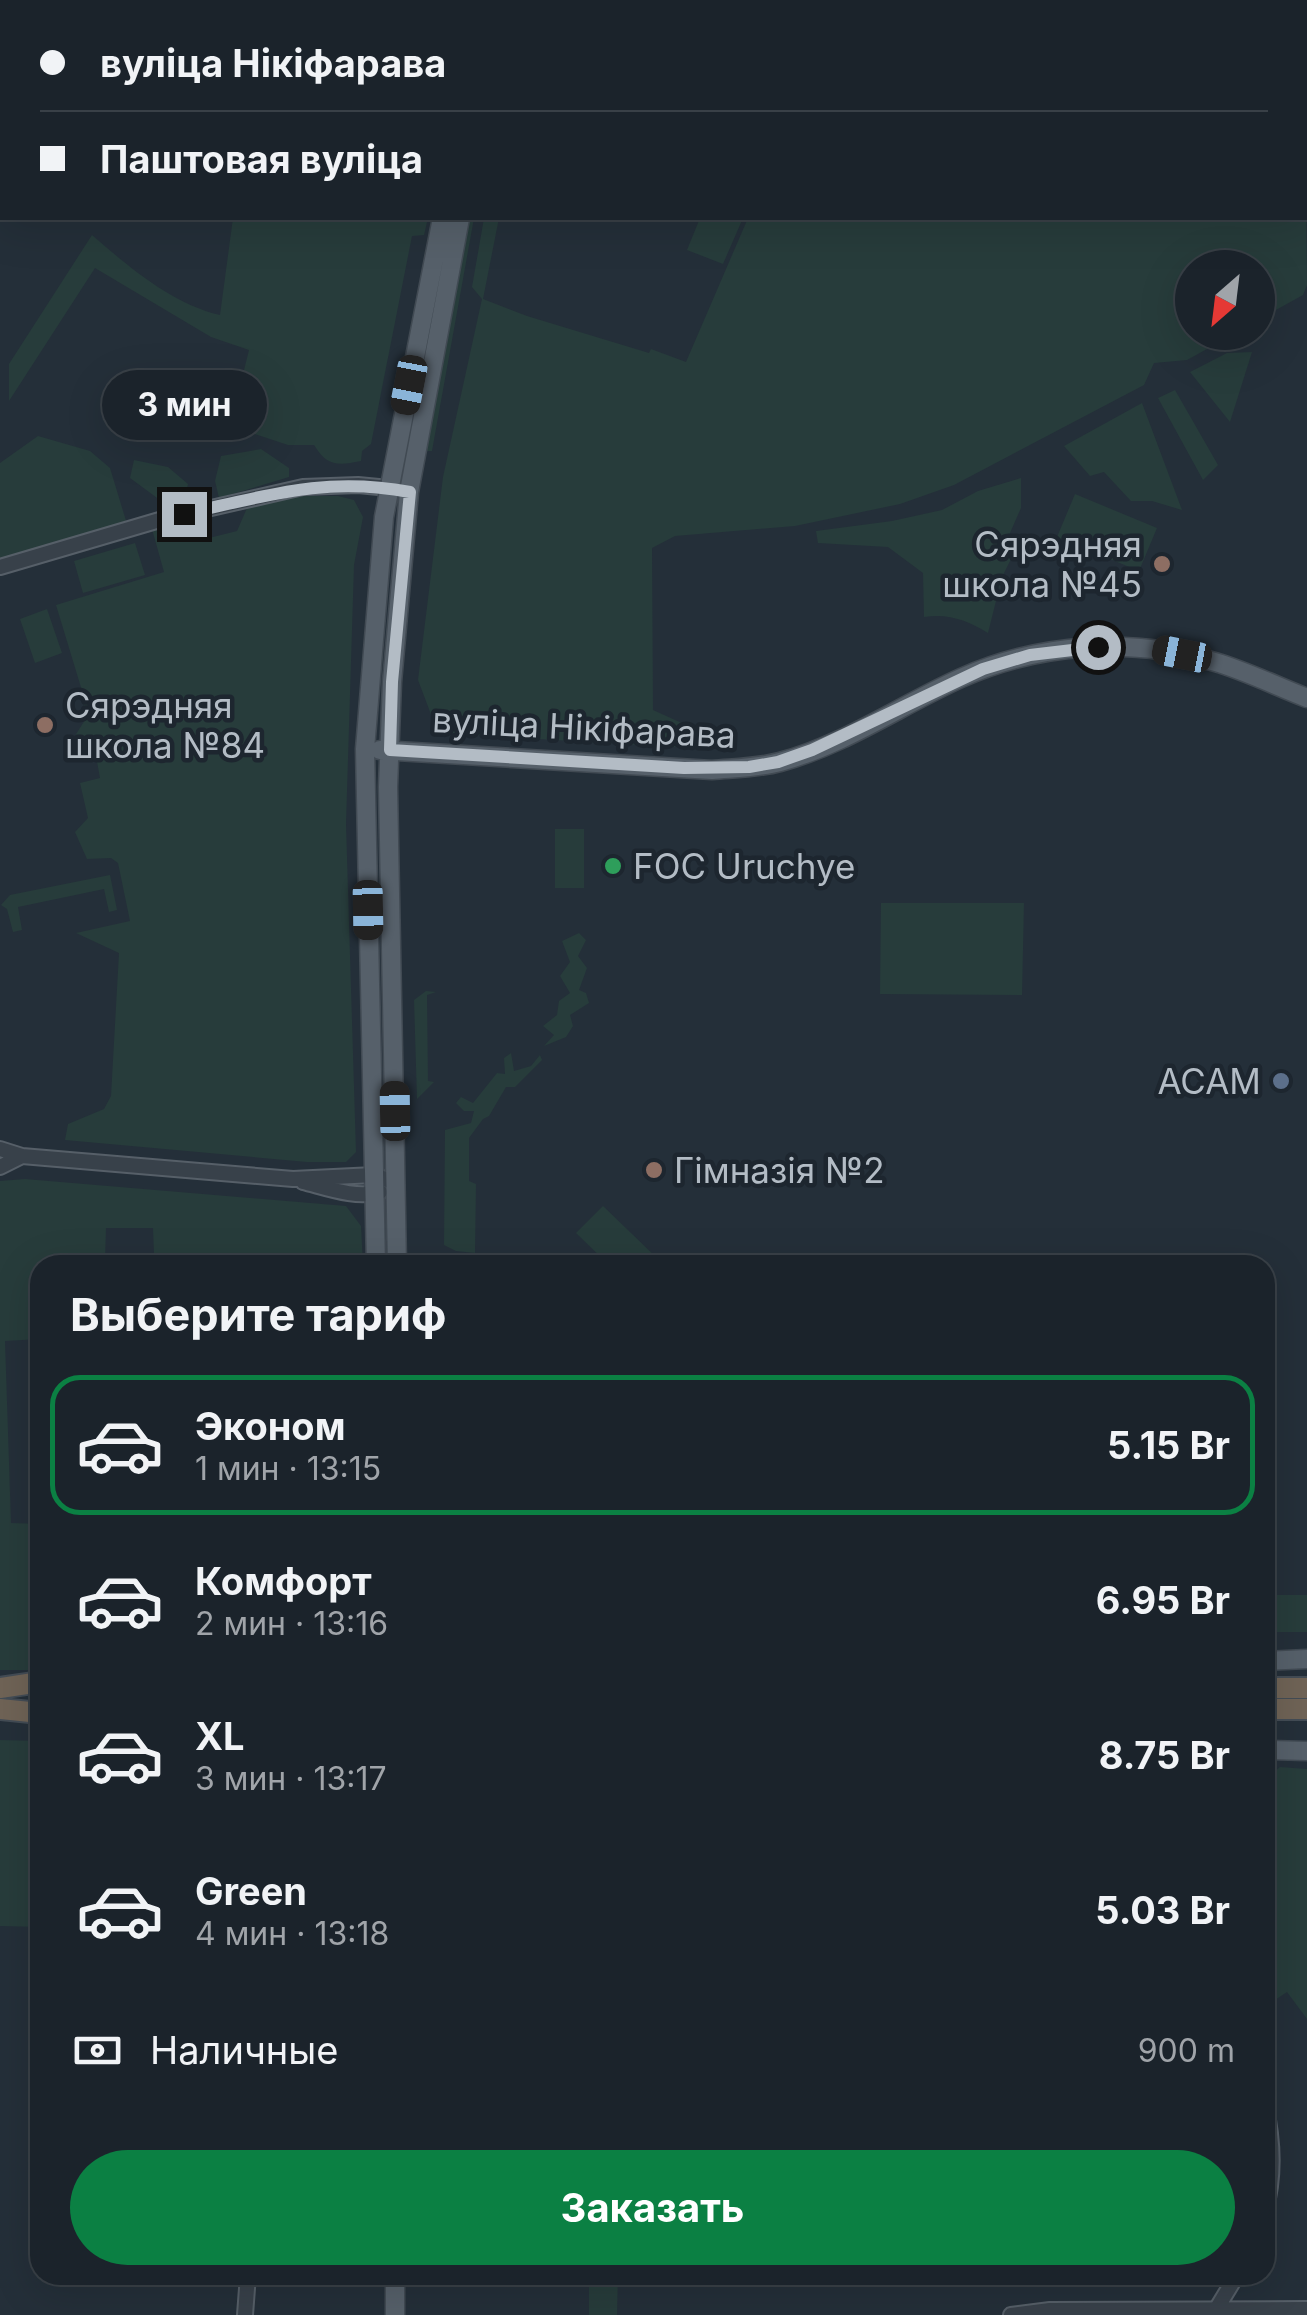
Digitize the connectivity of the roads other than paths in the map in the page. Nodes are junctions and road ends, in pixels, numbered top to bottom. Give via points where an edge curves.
1 (442, 220) edge
2 (460, 220) edge
3 (389, 488) junction
4 (410, 492) junction
5 (0, 567) edge
6 (1307, 698) edge
7 (365, 749) junction
8 (390, 750) junction
9 (0, 1149) edge
10 (22, 1156) junction
11 (0, 1166) edge
12 (374, 1175) junction
13 (293, 1179) junction
14 (396, 1183) junction
15 (374, 1194) junction
16 (376, 1255) edge
17 (397, 1255) edge
18 (1307, 1659) edge
19 (1275, 1661) edge
20 (30, 1687) edge
21 (1275, 1688) edge
22 (1307, 1688) edge
23 (0, 1689) edge
24 (0, 1708) edge
25 (1275, 1709) edge
26 (30, 1710) edge
27 (1307, 1710) edge
28 (1275, 1750) edge
29 (1307, 1751) edge
30 (247, 2285) edge
31 (395, 2285) edge
32 (1232, 2285) edge
33 (1228, 2292) junction
34 (1234, 2308) junction
35 (1307, 2308) edge
36 (1177, 2312) edge
37 (1215, 2312) edge
38 (245, 2315) edge
39 (395, 2315) edge
40 (1011, 2315) edge

1 - 3 main road
2 - 4 main road
3 - 4 main road
3 - 5 street via 303,486
3 - 7 main road
4 - 8 main road
6 - 8 main road, вуліца Нікіфарава via 1213,661 1122,646 1074,648 983,669 812,750 749,767
7 - 8 main road, вуліца Нікіфарава
7 - 12 main road
8 - 14 main road
9 - 10 street
10 - 11 street
10 - 13 street
12 - 13 street
12 - 14 street
12 - 15 main road
13 - 15 street
14 - 15 street
14 - 17 main road
15 - 16 main road
18 - 19 main road
20 - 23 highway
21 - 22 highway
24 - 26 highway
25 - 27 highway
28 - 29 main road
30 - 38 street
31 - 39 main road
32 - 33 street
33 - 34 street
33 - 37 street
34 - 35 street
34 - 37 street
36 - 37 street
36 - 40 street

